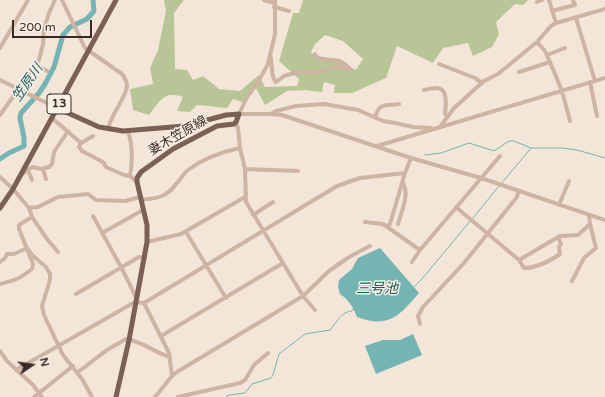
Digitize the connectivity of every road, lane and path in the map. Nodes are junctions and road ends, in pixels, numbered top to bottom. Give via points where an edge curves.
1 (28, 0) edge
2 (55, 0) edge
3 (62, 0) edge
4 (116, 0) edge
5 (264, 0) edge
6 (542, 0) edge
7 (549, 0) edge
8 (574, 0) edge
9 (537, 2) dead end
10 (275, 3) edge
11 (605, 9) edge
12 (289, 11) dead end
13 (552, 11) junction
14 (576, 18) junction
15 (556, 23) junction
16 (537, 42) junction
17 (0, 48) edge
18 (565, 48) dead end
19 (88, 51) junction
20 (270, 54) junction
21 (315, 54) dead end
22 (547, 55) junction
23 (550, 62) junction
24 (439, 64) dead end
25 (36, 65) junction
26 (47, 71) dead end
27 (519, 72) dead end
28 (605, 78) edge
29 (0, 80) edge
30 (592, 82) junction
31 (482, 83) junction
32 (19, 89) junction
33 (424, 90) dead end
34 (562, 91) junction
35 (399, 104) dead end
36 (57, 108) junction
37 (239, 114) junction
38 (272, 114) junction
39 (0, 115) edge
40 (448, 116) junction
41 (597, 116) dead end
42 (375, 117) junction
43 (52, 118) junction
44 (570, 121) dead end
45 (236, 123) junction
46 (438, 128) junction
47 (108, 130) junction
48 (128, 131) junction
49 (68, 132) junction
50 (93, 136) dead end
51 (81, 143) junction
52 (377, 146) junction
53 (240, 148) junction
54 (500, 156) dead end
55 (411, 158) junction
56 (43, 169) junction
57 (245, 169) junction
58 (28, 170) junction
59 (298, 171) dead end
60 (405, 173) junction
61 (21, 175) junction
62 (130, 176) junction
63 (0, 177) edge
64 (480, 178) junction
65 (46, 179) dead end
66 (32, 180) dead end
67 (569, 181) dead end
68 (137, 182) junction
69 (403, 183) junction
70 (13, 189) junction
71 (518, 192) junction
72 (140, 198) junction
73 (245, 198) junction
74 (273, 202) dead end
75 (558, 206) junction
76 (0, 208) edge
77 (29, 208) junction
78 (457, 208) junction
79 (143, 210) junction
80 (253, 215) junction
81 (589, 215) junction
82 (92, 216) dead end
83 (32, 217) junction
84 (605, 220) edge
85 (365, 222) dead end
86 (398, 224) dead end
87 (590, 224) junction
88 (387, 227) junction
89 (263, 230) junction
90 (186, 232) junction
91 (102, 233) junction
92 (487, 233) junction
93 (558, 237) junction
94 (147, 242) junction
95 (370, 246) dead end
96 (27, 248) junction
97 (420, 250) junction
98 (58, 252) dead end
99 (144, 258) junction
100 (519, 260) junction
101 (0, 262) edge
102 (412, 262) dead end
103 (283, 263) junction
104 (206, 265) junction
105 (121, 267) junction
106 (572, 281) dead end
107 (0, 284) edge
108 (76, 294) dead end
109 (302, 296) junction
110 (226, 298) junction
111 (136, 299) junction
112 (144, 303) junction
113 (315, 310) dead end
114 (420, 324) dead end
115 (161, 336) junction
116 (129, 340) junction
117 (58, 346) junction
118 (0, 351) edge
119 (268, 353) dead end
120 (170, 357) junction
121 (72, 366) junction
122 (16, 370) junction
123 (78, 372) junction
124 (172, 376) junction
125 (40, 395) edge
126 (34, 397) edge
127 (92, 397) edge
128 (116, 397) edge
129 (156, 397) edge
130 (178, 397) edge

1 - 17 street
2 - 25 street via 44,29 44,44
3 - 19 street via 83,46
4 - 19 main road, 13
5 - 10 street
6 - 9 street
7 - 13 street
8 - 13 street via 575,5
10 - 12 street
10 - 20 street via 275,34
11 - 14 street
13 - 15 street
14 - 15 street
14 - 30 street
15 - 16 street
16 - 22 street
16 - 31 street via 498,74
18 - 22 street
19 - 36 main road, 13
19 - 47 street via 122,74 127,86
20 - 21 street via 273,79 276,82 284,76 298,72 319,72 335,67 350,69 340,60 319,58
20 - 37 street via 266,68
22 - 23 street
23 - 27 street
23 - 34 street
24 - 31 street
25 - 26 street
25 - 32 street
28 - 30 street
29 - 32 street
30 - 34 street
30 - 41 street
31 - 40 street
32 - 36 street
32 - 39 street
33 - 40 street via 443,89 445,114
34 - 44 street
34 - 46 street
35 - 42 street via 381,106
36 - 43 main road, 13
36 - 47 main road, 妻木笠原線
37 - 38 street
37 - 45 main road
37 - 48 main road, 妻木笠原線 via 185,126
38 - 42 street via 296,106 324,104 348,108
38 - 52 street
40 - 46 street
42 - 46 street via 413,127
43 - 49 street
43 - 61 main road, 13
45 - 53 street
45 - 68 main road, 妻木笠原線 via 217,126 183,143 141,172
46 - 52 street
47 - 48 main road, 妻木笠原線
48 - 62 street via 133,149
49 - 51 street
49 - 56 street via 54,152 51,166
50 - 51 street
51 - 62 street via 79,147 82,151 102,161 106,167
52 - 55 street
53 - 57 street
53 - 72 street via 219,153 202,161 184,174 168,193 161,197
54 - 64 street
55 - 60 street
55 - 64 street
56 - 58 street via 32,167
56 - 65 street
57 - 59 street
57 - 73 street
58 - 61 street
58 - 66 street
60 - 69 street
60 - 89 street via 360,178 337,186
61 - 70 main road, 13
62 - 68 street
63 - 70 street
64 - 71 street
64 - 78 street
67 - 75 street
68 - 72 main road
69 - 86 street via 405,198
69 - 88 street
70 - 76 main road, 13
70 - 77 street
71 - 75 street
71 - 92 street via 517,197
72 - 77 street via 124,201 96,200 88,194 74,195 58,197 38,207
72 - 79 main road
73 - 80 street
73 - 90 street
74 - 80 street
75 - 81 street
77 - 83 street
78 - 92 street
78 - 97 street
79 - 91 street
79 - 94 main road via 148,232
80 - 89 street
81 - 84 street
81 - 87 street
82 - 91 street
83 - 96 street via 19,225
83 - 98 street
85 - 88 street via 383,224
87 - 93 street via 578,235
87 - 106 street via 596,248 584,258
88 - 97 street
89 - 103 street
89 - 104 street
90 - 94 street
90 - 104 street
91 - 105 street
92 - 100 street
92 - 114 street via 464,263 423,307 418,316
93 - 100 street
93 - 100 street via 561,244 560,254 553,259 530,268 524,268
94 - 99 main road
95 - 109 street via 339,264
96 - 101 street via 14,254 7,254
96 - 107 street via 33,264 32,269 21,278
96 - 117 street via 50,274 42,306
97 - 102 street
99 - 105 street via 139,257
99 - 111 main road
103 - 109 street
103 - 110 street
104 - 110 street
104 - 112 street
105 - 108 street
105 - 111 street
109 - 113 street
109 - 124 street
110 - 115 street
111 - 112 street
111 - 116 main road
111 - 117 street
112 - 115 street
115 - 120 street
116 - 120 street
116 - 123 street via 126,339 107,350
116 - 128 main road
117 - 121 street
117 - 122 street
118 - 122 street
119 - 130 street via 254,365 245,380 240,383
120 - 124 street
121 - 123 street
121 - 125 street
122 - 125 street
123 - 127 street
124 - 129 street
125 - 126 street

